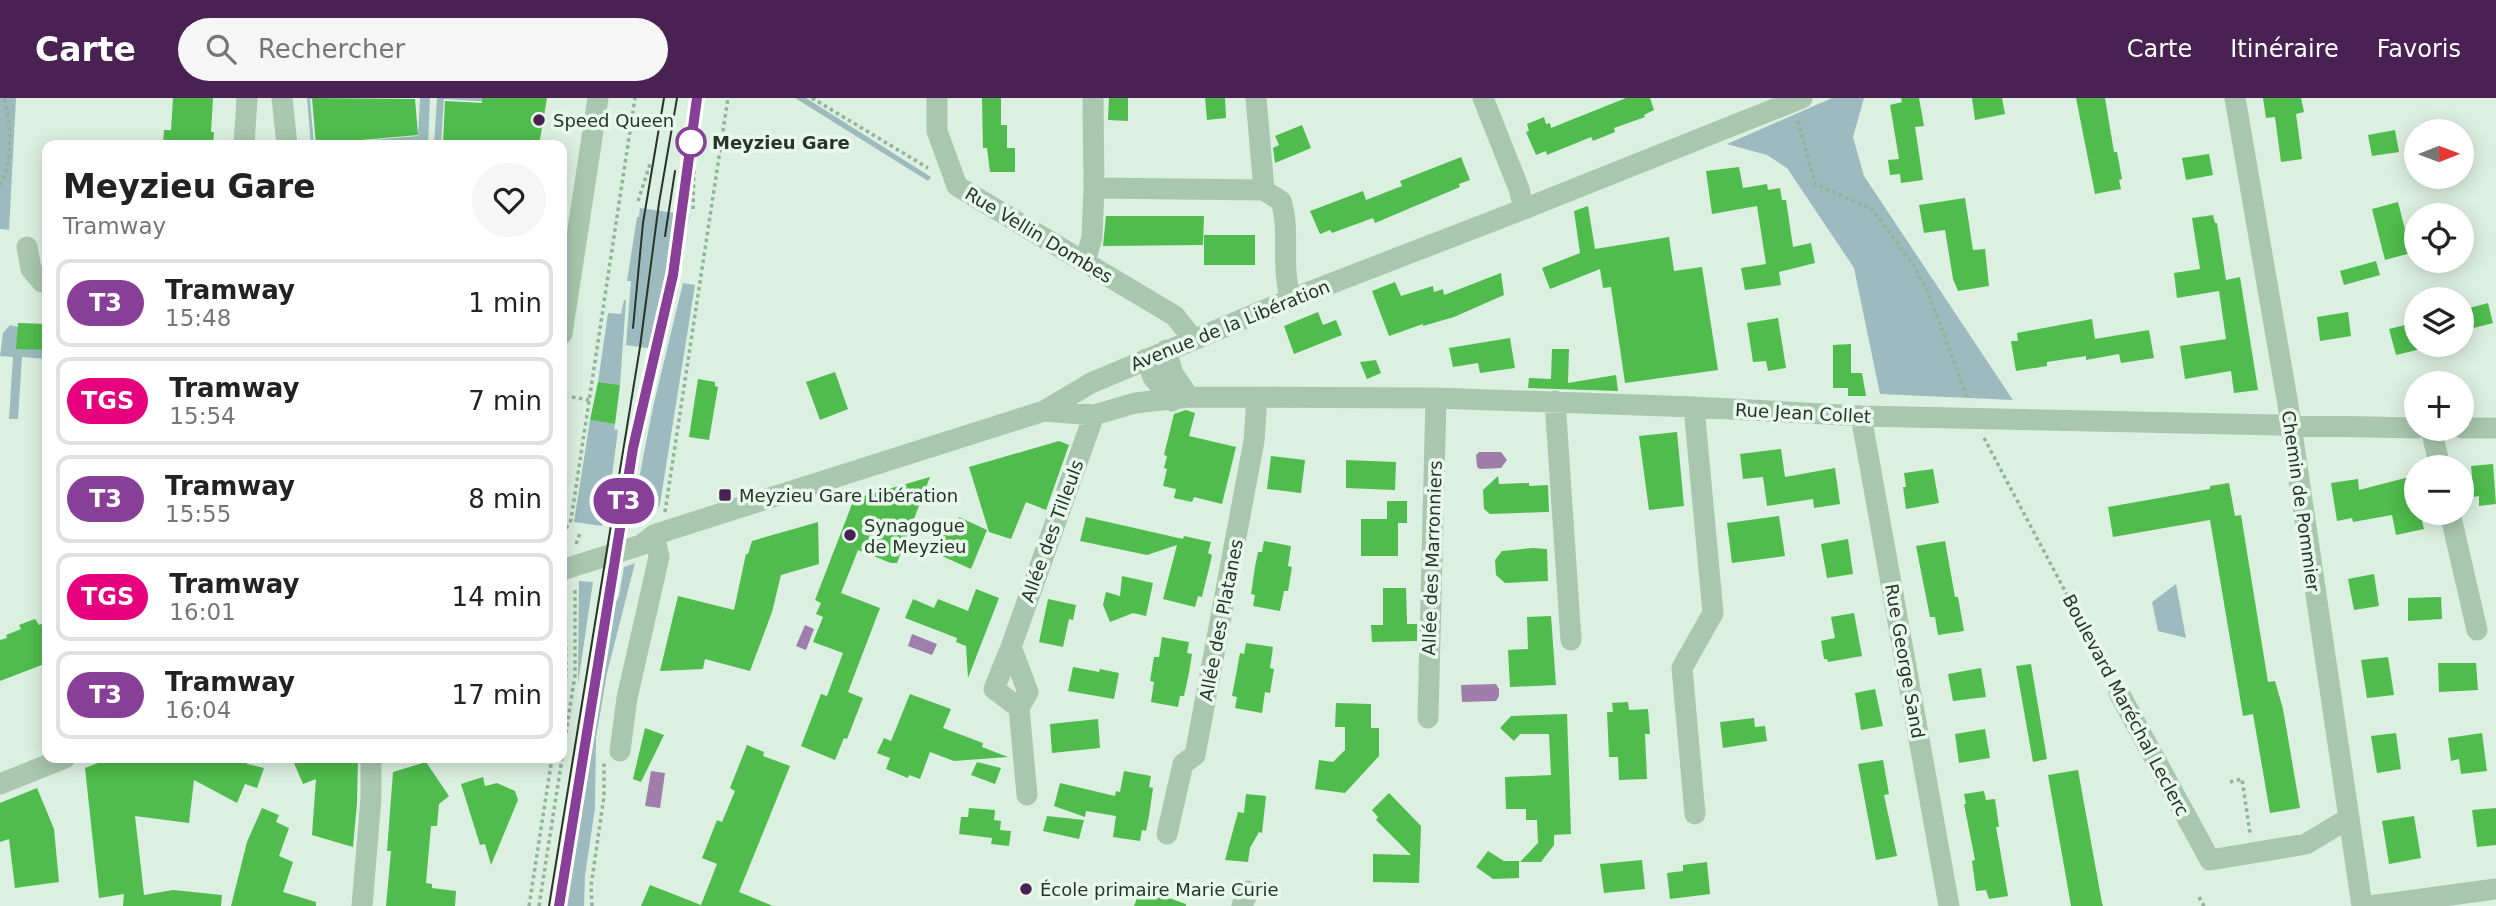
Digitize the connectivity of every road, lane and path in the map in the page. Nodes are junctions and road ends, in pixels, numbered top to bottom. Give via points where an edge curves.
1 (4, 98) edge
2 (247, 98) edge
3 (282, 98) edge
4 (598, 98) edge
5 (635, 98) edge
6 (728, 98) edge
7 (813, 98) edge
8 (937, 98) edge
9 (1093, 98) edge
10 (1256, 98) edge
11 (1483, 98) edge
12 (2235, 98) edge
13 (1797, 100) edge
14 (244, 140) edge
15 (286, 140) edge
16 (651, 161) dead end
17 (694, 171) dead end
18 (0, 185) edge
19 (957, 186) junction
20 (1094, 188) junction
21 (1264, 190) junction
22 (638, 201) dead end
23 (693, 209) dead end
24 (1524, 209) junction
25 (27, 247) dead end
26 (1085, 262) junction
27 (42, 282) edge
28 (567, 298) edge
29 (1291, 299) junction
30 (1193, 339) junction
31 (1166, 351) junction
32 (1146, 359) junction
33 (572, 397) dead end
34 (1257, 397) junction
35 (1436, 398) junction
36 (1180, 399) junction
37 (589, 400) junction
38 (1555, 401) junction
39 (1694, 407) junction
40 (1044, 411) junction
41 (1094, 415) junction
42 (1861, 416) junction
43 (1977, 419) junction
44 (2291, 425) junction
45 (2404, 428) edge
46 (2474, 428) edge
47 (2496, 428) edge
48 (665, 513) dead end
49 (2453, 525) edge
50 (567, 526) edge
51 (654, 535) junction
52 (567, 554) edge
53 (567, 568) edge
54 (567, 574) edge
55 (2477, 630) dead end
56 (1571, 640) dead end
57 (1011, 647) junction
58 (2119, 693) joint
59 (1019, 708) junction
60 (1428, 718) dead end
61 (567, 726) edge
62 (620, 751) dead end
63 (52, 763) edge
64 (371, 763) edge
65 (551, 763) edge
66 (561, 763) edge
67 (2230, 782) dead end
68 (0, 783) edge
69 (1027, 795) dead end
70 (1695, 814) dead end
71 (2349, 818) junction
72 (1167, 834) dead end
73 (2253, 853) junction
74 (2496, 888) edge
75 (2199, 897) dead end
76 (362, 906) edge
77 (529, 906) edge
78 (539, 906) edge
79 (1949, 906) edge
80 (2204, 906) edge
81 (2362, 906) edge
82 (2370, 906) edge

1 - 18 path via 10,116 8,155
2 - 14 street
3 - 15 street
4 - 28 street
5 - 37 path
6 - 48 path
7 - 19 path
8 - 19 street, Rue Vellin Dombes via 937,131
9 - 20 street
10 - 21 street
11 - 24 street
12 - 44 street, Chemin de Pommier
13 - 24 street, Avenue de la Libération
13 - 43 path, Boulevard Maréchal Leclerc via 1815,184 1872,209 1914,266
16 - 22 path
17 - 23 path
19 - 26 street, Rue Vellin Dombes
20 - 21 street
20 - 26 street via 1092,237
21 - 29 street via 1281,201 1286,217 1286,284
24 - 29 street, Avenue de la Libération
25 - 27 street via 31,270
26 - 30 street, Rue Vellin Dombes via 1175,316
29 - 30 street, Avenue de la Libération
30 - 31 street, Avenue de la Libération
31 - 32 street, Avenue de la Libération
31 - 36 street
32 - 36 street via 1153,377
32 - 40 street, Avenue de la Libération via 1091,383
33 - 37 path
34 - 35 street, Rue Jean Collet
34 - 36 street, Rue Jean Collet
34 - 72 street, Allée des Platanes via 1254,441 1195,755 1182,764
35 - 38 street, Rue Jean Collet
35 - 60 street, Allée des Marronniers
36 - 41 street, Rue Jean Collet via 1135,403
37 - 50 path
38 - 39 street, Rue Jean Collet
38 - 56 street
39 - 42 street, Rue Jean Collet
39 - 70 street via 1713,613 1682,668
40 - 41 street, Rue Jean Collet
40 - 51 street, Avenue de la Libération
41 - 57 street, Allée des Tilleuls
42 - 43 street, Rue Jean Collet
42 - 79 street, Rue George Sand
43 - 44 street, Rue Jean Collet
43 - 58 path, Boulevard Maréchal Leclerc via 1989,450
44 - 45 street, Rue Jean Collet
44 - 71 street, Chemin de Pommier
46 - 47 street
49 - 55 street
51 - 52 street via 637,534
51 - 53 street via 641,545
51 - 62 street via 659,557 627,698
54 - 61 path via 575,675
57 - 59 street via 1028,692
57 - 59 street, Allée des Tilleuls via 994,689
58 - 73 street, Boulevard Maréchal Leclerc via 2210,860
59 - 69 street
63 - 68 street
64 - 76 street
65 - 77 path
66 - 78 path
67 - 73 path via 2242,779
71 - 73 street, Boulevard Maréchal Leclerc via 2306,844
71 - 81 street, Chemin de Pommier
74 - 82 street
75 - 80 path

